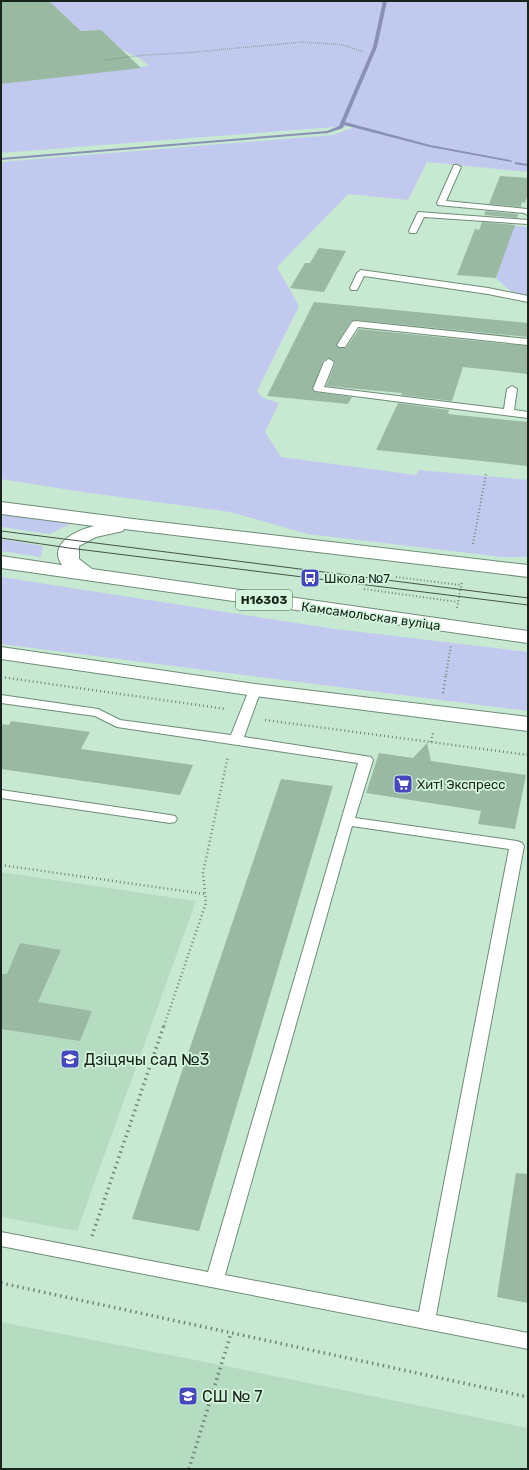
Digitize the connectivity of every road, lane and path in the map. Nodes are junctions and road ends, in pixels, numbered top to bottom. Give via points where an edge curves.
1 (363, 52) dead end
2 (104, 60) dead end
3 (457, 167) dead end
4 (528, 213) edge
5 (528, 222) edge
6 (413, 232) dead end
7 (354, 288) dead end
8 (528, 299) edge
9 (528, 342) edge
10 (342, 345) dead end
11 (329, 362) dead end
12 (512, 389) dead end
13 (509, 412) junction
14 (528, 415) edge
15 (1, 508) edge
16 (133, 525) junction
17 (1, 562) edge
18 (528, 571) edge
19 (87, 574) junction
20 (392, 577) dead end
21 (461, 585) dead end
22 (364, 589) dead end
23 (458, 602) dead end
24 (528, 637) edge
25 (1, 653) edge
26 (1, 677) edge
27 (255, 690) junction
28 (1, 699) edge
29 (244, 718) junction
30 (528, 724) edge
31 (236, 740) junction
32 (528, 755) edge
33 (1, 794) edge
34 (170, 819) dead end
35 (347, 821) junction
36 (1, 866) edge
37 (205, 894) junction
38 (1, 1239) edge
39 (85, 1255) junction
40 (215, 1280) junction
41 (1, 1283) edge
42 (426, 1321) junction
43 (231, 1333) junction
44 (528, 1341) edge
45 (528, 1396) edge
46 (189, 1469) edge

1 - 2 path via 344,45 302,42
3 - 4 lane via 441,203
5 - 6 lane via 421,214
7 - 8 lane via 361,273
9 - 10 lane via 355,324
11 - 13 lane via 318,389
12 - 13 lane
13 - 14 lane
15 - 16 main road
16 - 18 main road
16 - 19 main road via 100,529 73,541 69,548 69,561
17 - 19 main road, Камсамольская вуліца / Н16303
19 - 24 main road, Камсамольская вуліца / Н16303
20 - 21 path
22 - 23 path
25 - 27 main road
26 - 29 path via 226,709
27 - 29 lane
27 - 30 main road
28 - 31 lane via 98,713 118,723
29 - 31 lane
29 - 32 path
31 - 35 lane via 366,760
31 - 37 path via 226,761 203,873
33 - 34 lane
35 - 40 lane
35 - 42 lane via 517,846
36 - 37 path
37 - 39 path via 206,903
38 - 39 lane
39 - 40 lane
40 - 42 lane
41 - 43 path
42 - 44 lane
43 - 45 path
43 - 46 path

